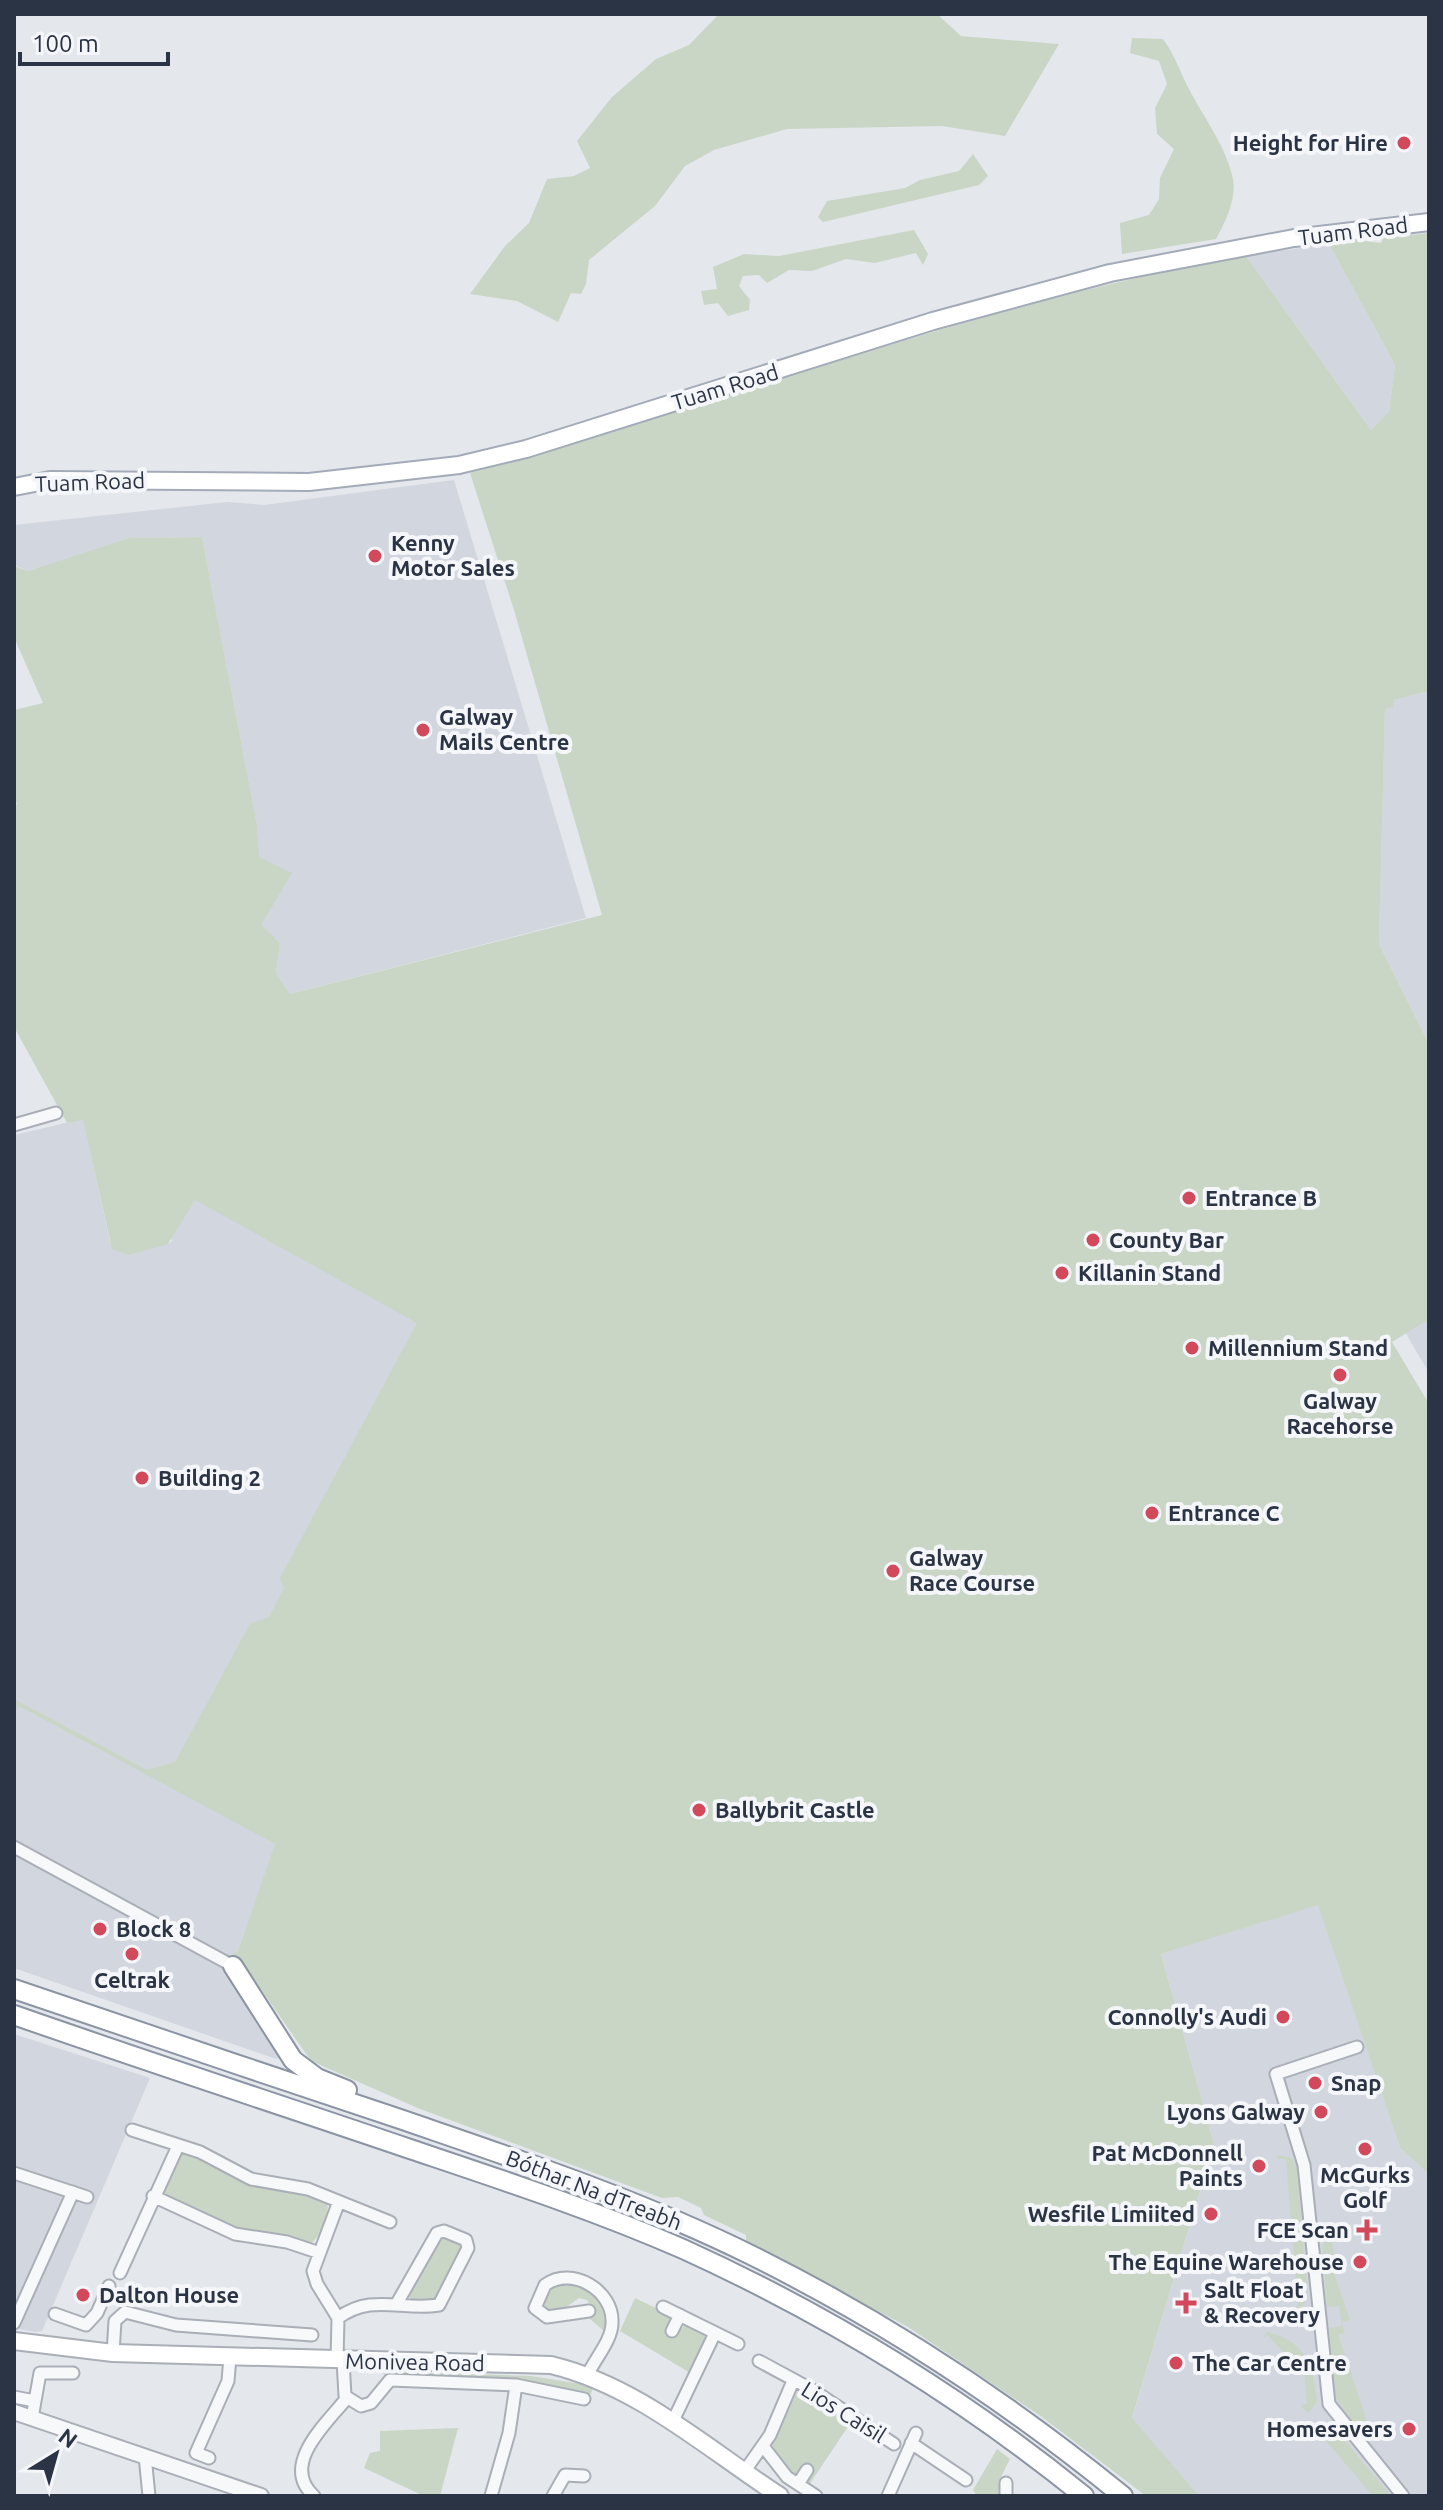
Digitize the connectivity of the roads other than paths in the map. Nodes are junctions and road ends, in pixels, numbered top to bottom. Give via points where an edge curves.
1 (1429, 222) edge
2 (14, 487) edge
3 (56, 1113) dead end
4 (14, 1125) edge
5 (14, 1847) edge
6 (233, 1966) joint
7 (14, 1989) edge
8 (14, 2015) edge
9 (1357, 2047) dead end
10 (424, 2128) junction
11 (132, 2130) dead end
12 (178, 2146) junction
13 (14, 2173) edge
14 (73, 2192) junction
15 (153, 2196) junction
16 (87, 2197) dead end
17 (338, 2204) junction
18 (390, 2222) dead end
19 (317, 2252) junction
20 (120, 2273) dead end
21 (109, 2286) dead end
22 (396, 2305) junction
23 (99, 2307) junction
24 (663, 2307) dead end
25 (589, 2311) dead end
26 (55, 2314) dead end
27 (680, 2315) junction
28 (119, 2316) junction
29 (338, 2318) junction
30 (14, 2323) edge
31 (672, 2331) dead end
32 (715, 2333) junction
33 (312, 2335) dead end
34 (14, 2341) edge
35 (738, 2344) dead end
36 (113, 2353) junction
37 (230, 2357) junction
38 (340, 2360) junction
39 (759, 2361) dead end
40 (73, 2373) dead end
41 (588, 2374) junction
42 (793, 2381) junction
43 (516, 2385) junction
44 (14, 2397) edge
45 (346, 2399) junction
46 (584, 2399) dead end
47 (35, 2401) junction
48 (14, 2412) edge
49 (32, 2418) junction
50 (672, 2423) junction
51 (894, 2444) dead end
52 (763, 2446) junction
53 (145, 2456) junction
54 (209, 2458) dead end
55 (807, 2470) dead end
56 (744, 2472) junction
57 (584, 2476) dead end
58 (966, 2480) dead end
59 (1006, 2483) dead end
60 (798, 2484) junction
61 (149, 2496) edge
62 (261, 2496) edge
63 (314, 2496) edge
64 (491, 2496) edge
65 (553, 2496) edge
66 (780, 2496) edge
67 (816, 2496) edge
68 (888, 2496) edge
69 (1006, 2496) edge
70 (1084, 2496) edge
71 (1123, 2496) edge
72 (1403, 2496) edge

1 - 2 main road, Tuam Road via 1294,238 1110,273 459,465 309,482 50,480
3 - 4 street
5 - 6 street
6 - 10 highway via 303,2069 395,2109
7 - 10 highway, Bóthar Na dTreabh
8 - 70 highway, Bóthar Na dTreabh via 532,2190 681,2249 884,2356 983,2420
9 - 72 street via 1276,2074 1304,2165 1329,2404
10 - 71 highway, Bóthar Na dTreabh via 614,2194 794,2277 957,2373
11 - 12 street
12 - 15 street
12 - 17 street via 251,2179 308,2189
13 - 14 street
14 - 16 street
14 - 30 street
15 - 19 street via 235,2234 295,2243
15 - 20 street
17 - 18 street
17 - 19 street
19 - 29 street via 315,2280
21 - 23 street
22 - 22 street via 441,2303 468,2248 466,2239 437,2233
22 - 29 street via 359,2304
23 - 26 street via 86,2325
23 - 28 street
24 - 27 street
25 - 41 street via 547,2317 535,2308 545,2285 559,2279 588,2284 603,2296 612,2327
27 - 31 street
27 - 32 street
28 - 33 street via 133,2312 176,2325
28 - 36 street
29 - 38 street
32 - 35 street
32 - 50 street
34 - 36 main road, Monivea Road
36 - 37 main road, Monivea Road
37 - 38 main road, Monivea Road
37 - 54 street via 228,2381 196,2453
38 - 41 main road, Monivea Road via 551,2365
38 - 45 street
39 - 42 street, Lios Caisil
40 - 47 street via 40,2373
41 - 50 main road, Monivea Road
42 - 51 street, Lios Caisil
42 - 52 street, Lios Caisil
43 - 45 street via 390,2380 367,2406
43 - 46 street
43 - 64 street via 512,2421
44 - 47 street
45 - 63 street via 305,2452 303,2481
47 - 49 street
48 - 49 street
49 - 53 street
50 - 56 main road, Monivea Road
52 - 56 street, Lios Caisil
52 - 60 street via 784,2475
53 - 61 street
53 - 62 street
55 - 60 street
56 - 66 main road, Monivea Road
57 - 65 street via 565,2475
58 - 68 street via 914,2438
59 - 69 street
60 - 67 street

